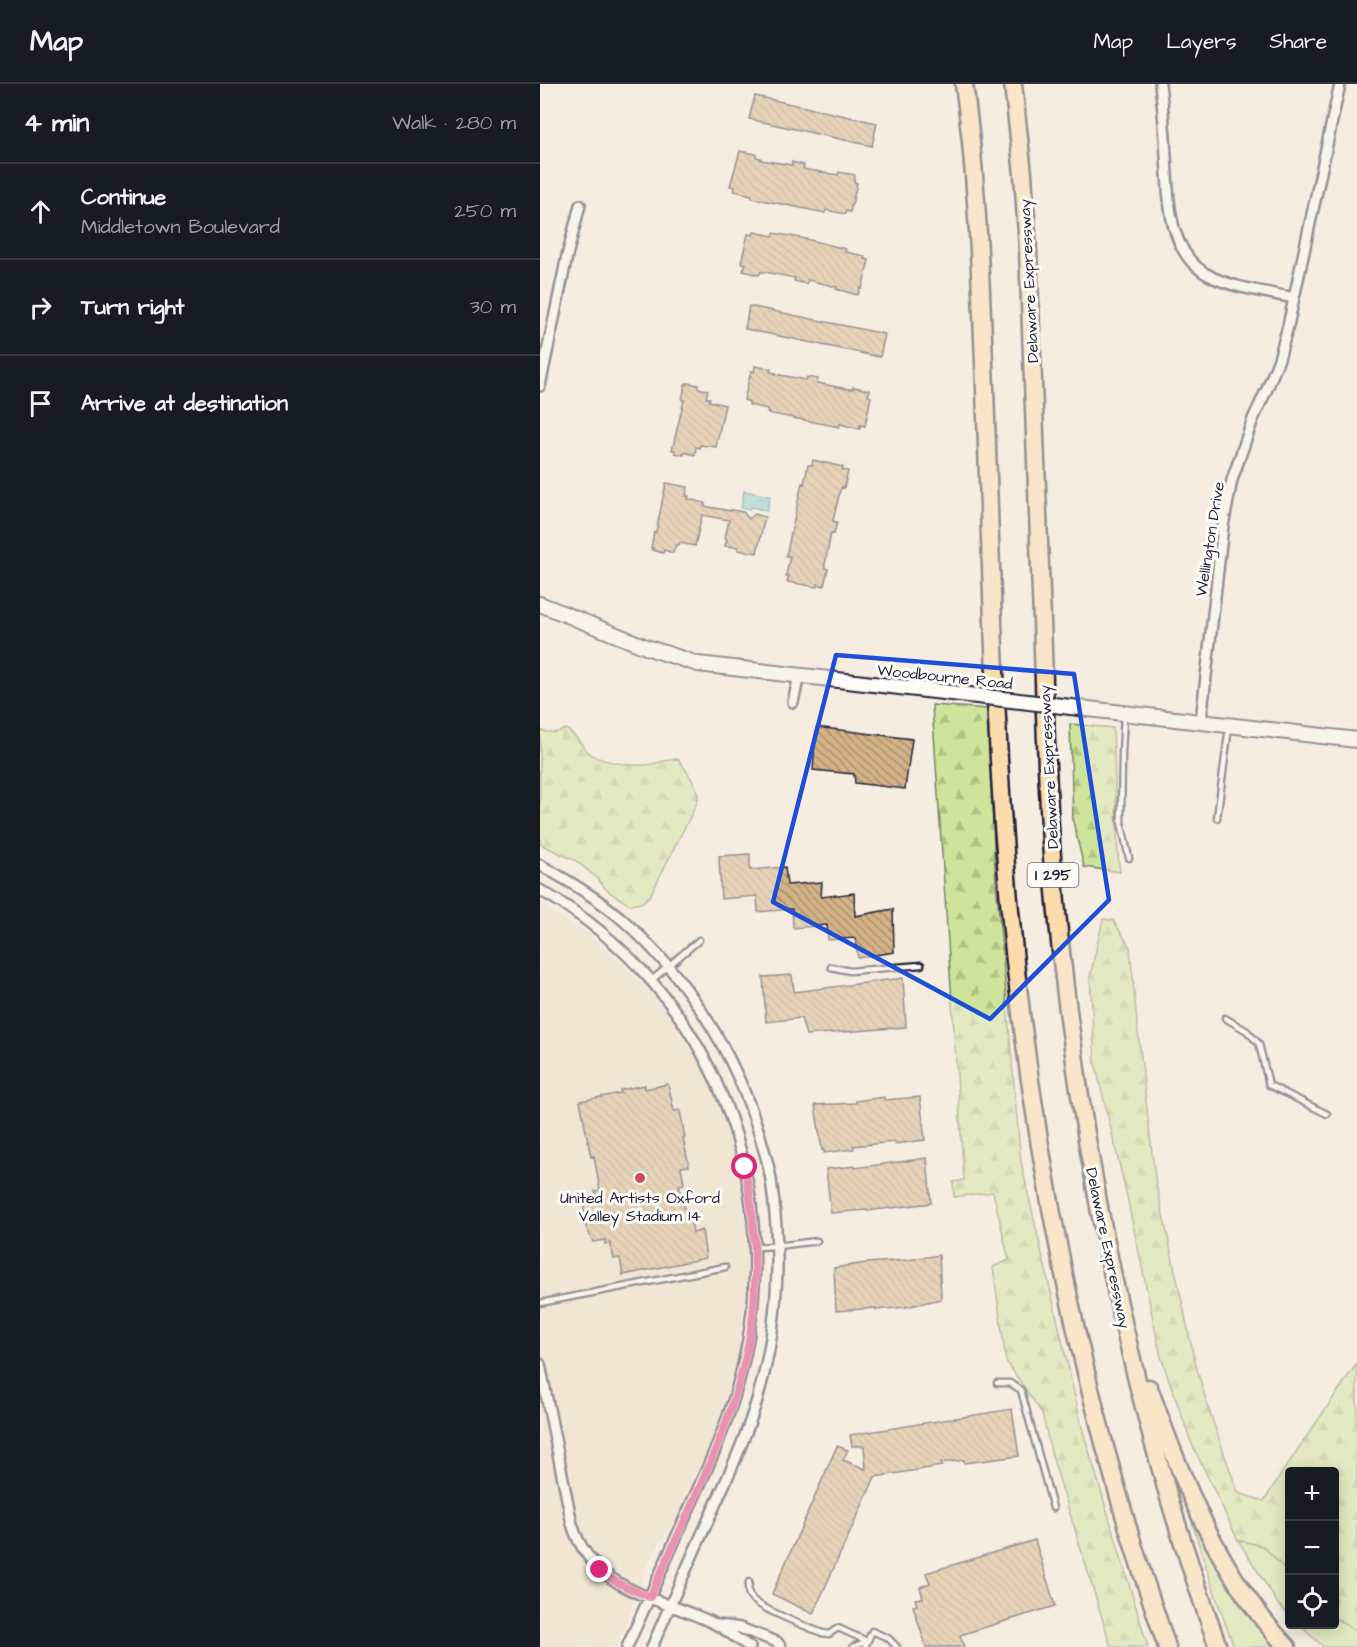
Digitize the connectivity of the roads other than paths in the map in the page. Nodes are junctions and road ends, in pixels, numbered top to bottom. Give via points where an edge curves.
1 (964, 84) edge
2 (1013, 84) edge
3 (1160, 84) edge
4 (1340, 84) edge
5 (580, 205) dead end
6 (1294, 298) junction
7 (540, 386) edge
8 (540, 604) edge
9 (799, 676) junction
10 (794, 702) dead end
11 (1124, 713) junction
12 (1201, 721) junction
13 (1230, 725) junction
14 (1357, 740) edge
15 (1217, 818) dead end
16 (1129, 858) dead end
17 (540, 865) edge
18 (540, 890) edge
19 (699, 940) dead end
20 (921, 965) dead end
21 (668, 966) junction
22 (831, 967) dead end
23 (652, 980) junction
24 (1225, 1018) dead end
25 (1327, 1114) dead end
26 (817, 1241) dead end
27 (777, 1246) junction
28 (755, 1247) junction
29 (725, 1267) dead end
30 (540, 1303) edge
31 (1120, 1305) junction
32 (540, 1364) edge
33 (997, 1383) dead end
34 (1053, 1508) dead end
35 (749, 1582) dead end
36 (650, 1597) junction
37 (670, 1605) junction
38 (717, 1625) junction
39 (866, 1644) edge
40 (627, 1647) edge
41 (651, 1647) edge
42 (750, 1647) edge
43 (781, 1647) edge
44 (853, 1647) edge
45 (897, 1647) edge
46 (1167, 1647) edge
47 (1218, 1647) edge
48 (1287, 1647) edge

1 - 46 highway, I 295 via 980,255 999,759 1022,1025 1053,1218 1076,1329 1123,1512
2 - 31 highway, Delaware Expressway / I 295 via 1028,250 1053,868 1084,1122
3 - 6 street via 1171,218 1188,257 1214,278
4 - 6 street, Wellington Drive
5 - 7 street
6 - 12 street, Wellington Drive via 1279,359 1232,480 1223,526
8 - 9 main road, Woodbourne Road via 646,647 698,663
9 - 10 street
9 - 11 main road, Woodbourne Road, bridge
11 - 12 main road, Woodbourne Road
11 - 16 lane via 1121,822
12 - 13 main road, Woodbourne Road
13 - 14 main road, Woodbourne Road
13 - 15 lane
17 - 21 street via 603,904
18 - 23 street via 585,918
19 - 21 lane
20 - 22 lane via 850,971
21 - 23 lane
21 - 27 street via 700,1007 726,1050 754,1118 771,1179
23 - 28 street via 696,1042 718,1084 745,1167
24 - 25 lane via 1247,1031 1259,1044 1269,1085
26 - 27 lane
27 - 28 lane
27 - 37 street via 775,1314 757,1399 735,1461
28 - 36 street via 754,1306 730,1411
29 - 30 lane
31 - 47 highway, Delaware Expressway / I 295 via 1169,1496
31 - 48 highway via 1200,1516 1240,1589
32 - 36 street via 576,1538 608,1578
33 - 34 lane via 1010,1383 1021,1390
35 - 39 lane via 750,1596 762,1607 822,1633 829,1634 838,1628
36 - 37 street
36 - 40 street
37 - 38 street
37 - 41 street
38 - 42 street
38 - 43 street via 740,1628
39 - 44 lane
39 - 45 lane via 872,1630

